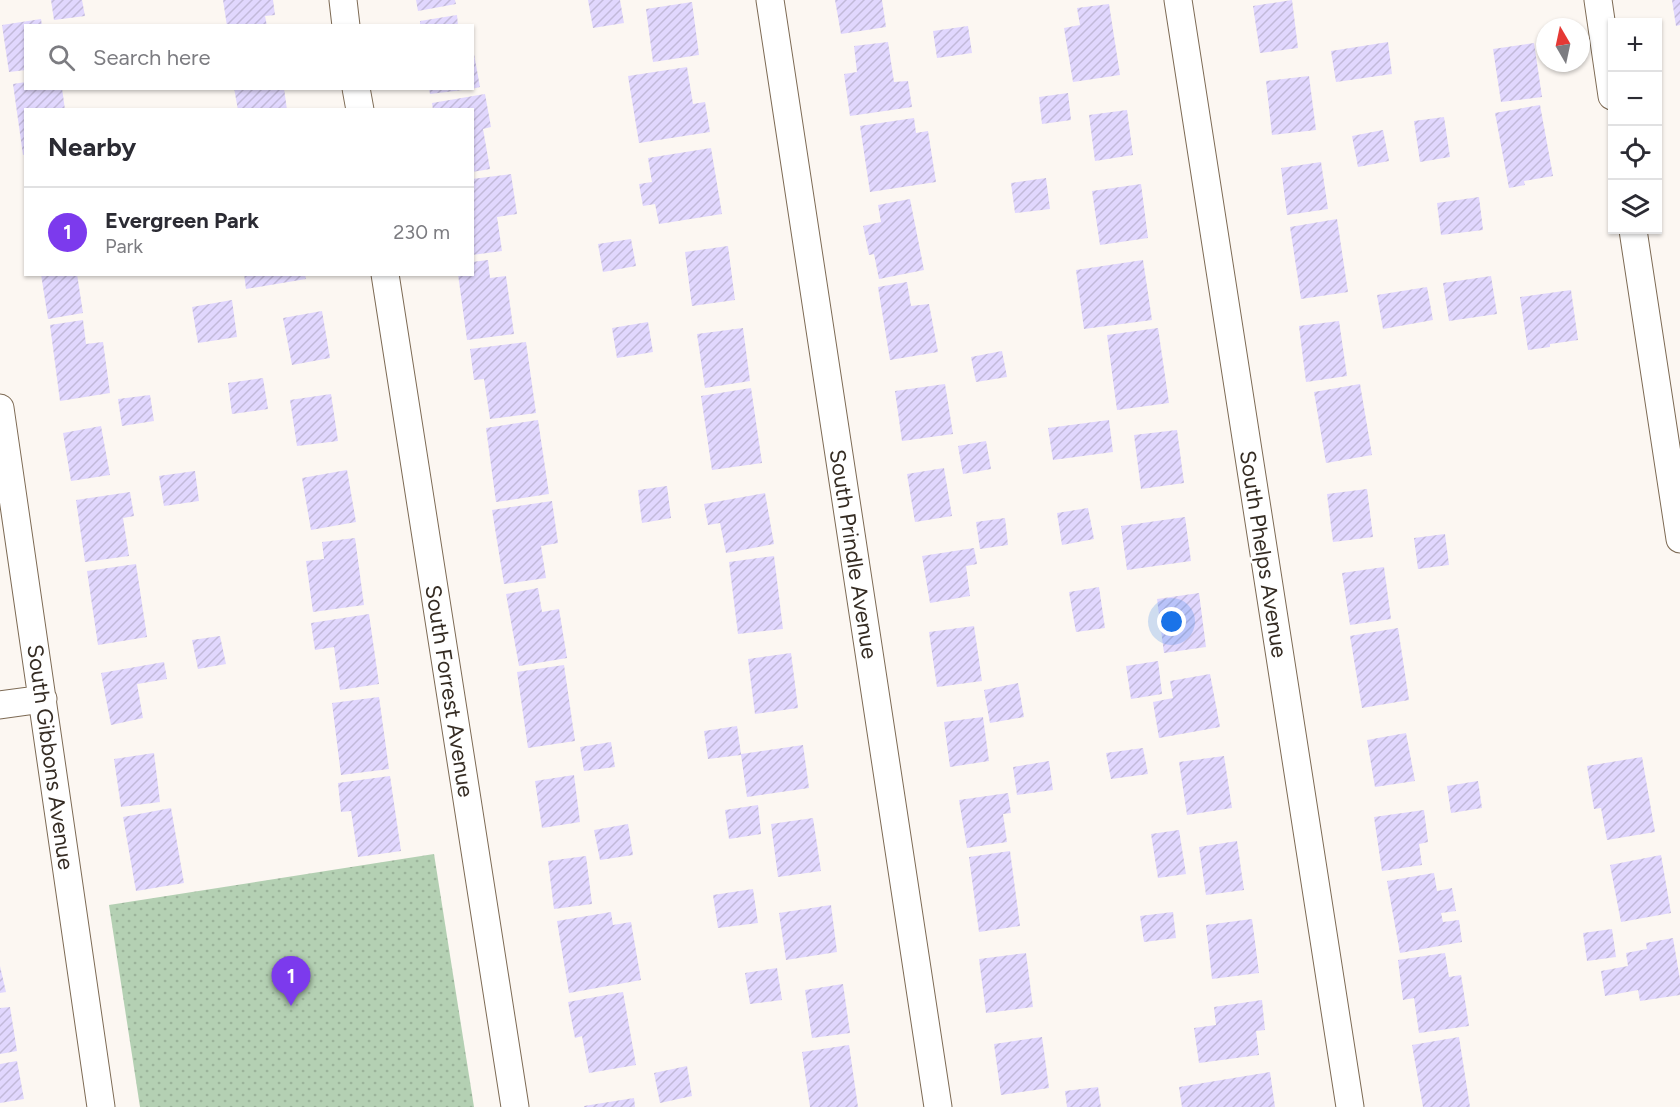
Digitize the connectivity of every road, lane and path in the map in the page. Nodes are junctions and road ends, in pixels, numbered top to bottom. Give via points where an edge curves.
1 (342, 0) edge
2 (770, 0) edge
3 (1178, 0) edge
4 (1598, 0) edge
5 (346, 24) edge
6 (1608, 72) edge
7 (356, 90) edge
8 (360, 108) edge
9 (1634, 234) edge
10 (385, 276) edge
11 (0, 408) edge
12 (1680, 539) edge
13 (43, 699) junction
14 (0, 705) edge
15 (101, 1107) edge
16 (515, 1107) edge
17 (938, 1107) edge
18 (1350, 1107) edge

1 - 5 street
2 - 17 street, South Prindle Avenue
3 - 18 street, South Phelps Avenue
4 - 6 street
7 - 8 street
9 - 12 street
10 - 16 street, South Forrest Avenue
11 - 13 street, South Gibbons Avenue
13 - 14 street
13 - 15 street, South Gibbons Avenue

